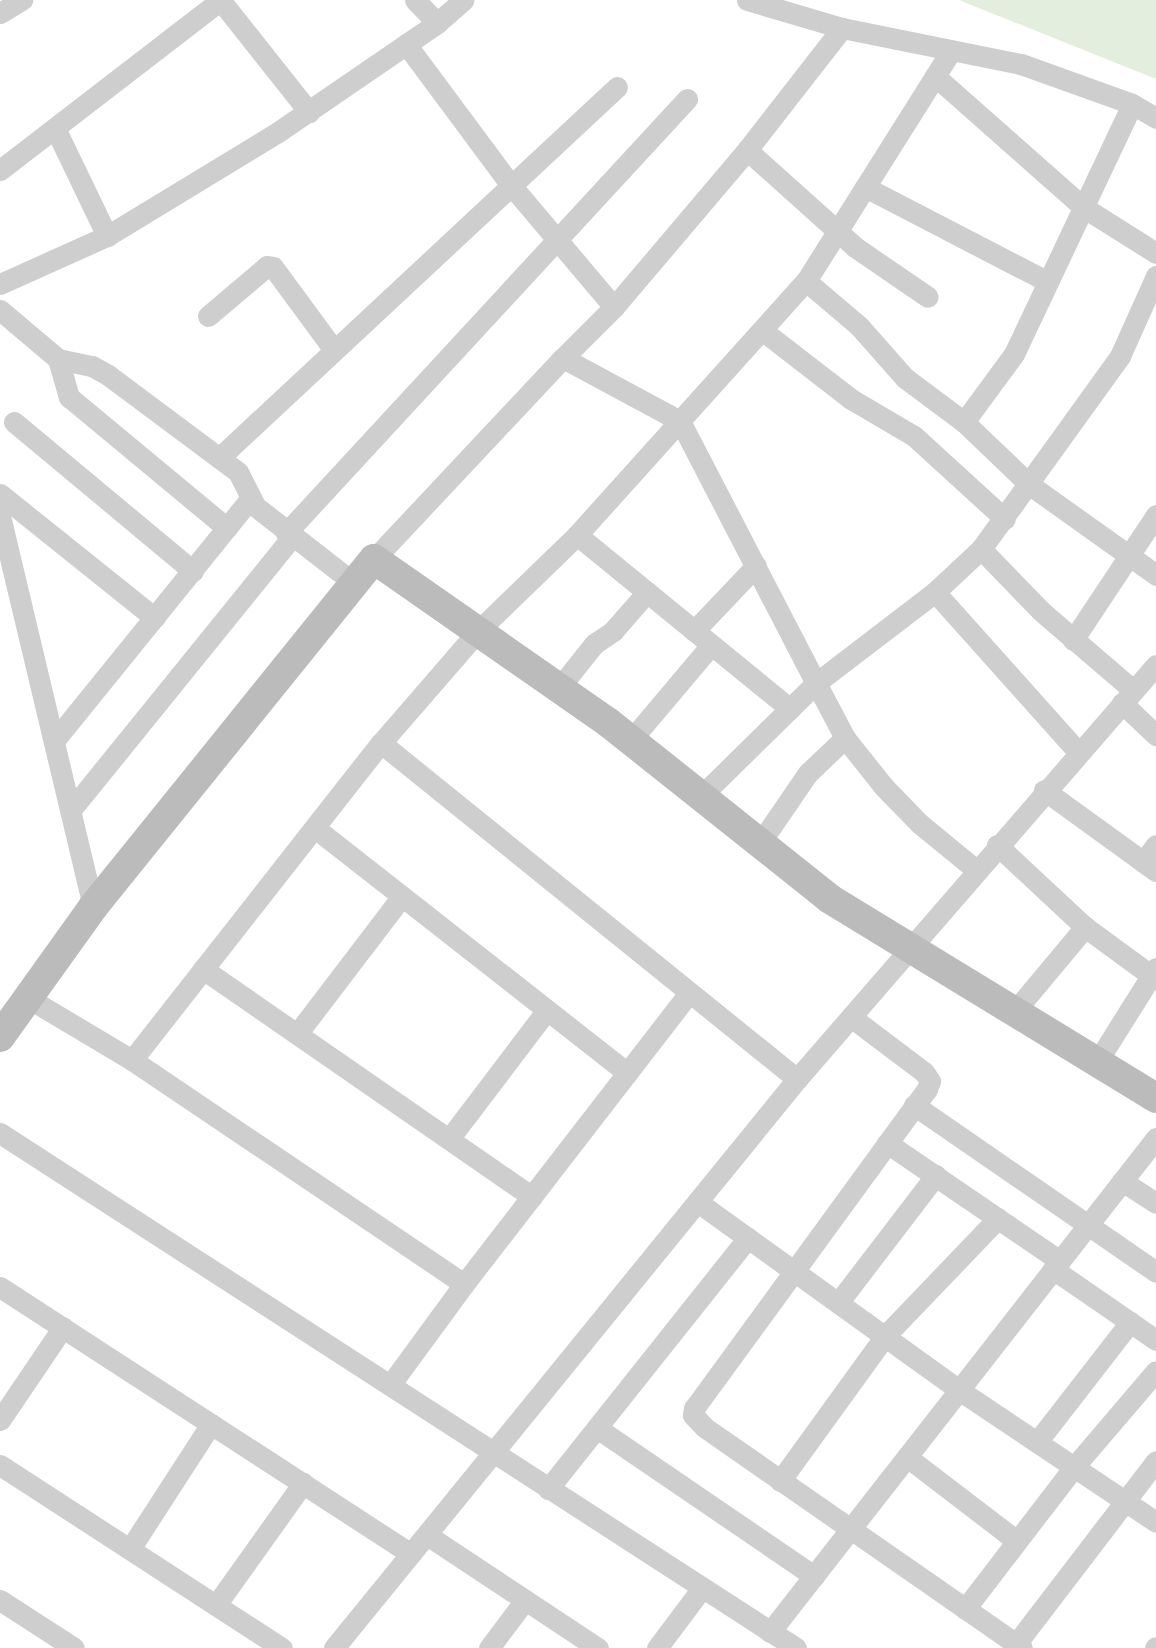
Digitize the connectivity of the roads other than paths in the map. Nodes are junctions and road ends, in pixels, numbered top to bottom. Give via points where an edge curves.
1 (22, 0) edge
2 (221, 0) edge
3 (415, 0) edge
4 (463, 0) edge
5 (747, 0) edge
6 (0, 13) edge
7 (437, 23) junction
8 (842, 28) junction
9 (406, 44) junction
10 (951, 51) junction
11 (935, 76) junction
12 (617, 87) dead end
13 (687, 99) dead end
14 (1132, 104) junction
15 (309, 112) junction
16 (1156, 118) edge
17 (56, 130) junction
18 (747, 150) junction
19 (0, 170) edge
20 (510, 184) junction
21 (865, 187) junction
22 (1083, 207) junction
23 (838, 231) junction
24 (107, 236) junction
25 (555, 236) junction
26 (1156, 253) edge
27 (1156, 276) edge
28 (806, 281) junction
29 (1048, 282) junction
30 (0, 284) edge
31 (928, 297) dead end
32 (614, 307) junction
33 (0, 310) edge
34 (208, 316) dead end
35 (763, 331) junction
36 (334, 350) junction
37 (563, 358) junction
38 (58, 359) junction
39 (680, 421) junction
40 (14, 422) dead end
41 (964, 422) junction
42 (219, 458) junction
43 (1030, 485) junction
44 (0, 495) edge
45 (250, 500) junction
46 (1156, 515) edge
47 (0, 516) edge
48 (1004, 519) junction
49 (227, 528) junction
50 (577, 535) junction
51 (289, 536) junction
52 (981, 549) junction
53 (1133, 555) junction
54 (374, 559) junction
55 (756, 566) junction
56 (193, 571) junction
57 (1156, 575) edge
58 (354, 583) junction
59 (647, 592) junction
60 (935, 592) junction
61 (155, 618) junction
62 (478, 631) junction
63 (694, 631) junction
64 (1073, 640) junction
65 (711, 645) junction
66 (1156, 665) edge
67 (816, 683) junction
68 (559, 688) junction
69 (1128, 697) junction
70 (790, 709) junction
71 (1156, 736) edge
72 (845, 738) junction
73 (631, 740) junction
74 (54, 741) junction
75 (381, 743) junction
76 (1078, 752) junction
77 (1044, 790) junction
78 (701, 796) junction
79 (70, 811) junction
80 (315, 828) junction
81 (760, 843) junction
82 (998, 845) junction
83 (1152, 859) edge
84 (975, 869) junction
85 (402, 897) junction
86 (93, 907) junction
87 (1085, 927) junction
88 (909, 947) junction
89 (202, 969) junction
90 (1154, 974) edge
91 (689, 992) junction
92 (28, 998) junction
93 (547, 1010) junction
94 (1014, 1012) junction
95 (850, 1017) junction
96 (297, 1034) junction
97 (0, 1037) edge
98 (132, 1060) junction
99 (1097, 1062) junction
100 (627, 1073) junction
101 (797, 1079) junction
102 (1156, 1098) edge
103 (914, 1105) junction
104 (0, 1133) edge
105 (1156, 1138) edge
106 (449, 1139) junction
107 (887, 1143) junction
108 (936, 1175) junction
109 (1122, 1181) junction
110 (532, 1197) junction
111 (699, 1203) junction
112 (1156, 1203) edge
113 (998, 1218) junction
114 (1088, 1225) junction
115 (748, 1238) junction
116 (1056, 1265) junction
117 (794, 1271) junction
118 (1156, 1272) edge
119 (464, 1284) junction
120 (0, 1287) edge
121 (838, 1303) junction
122 (1130, 1322) junction
123 (63, 1326) junction
124 (885, 1336) junction
125 (1156, 1340) edge
126 (1156, 1371) edge
127 (390, 1385) junction
128 (959, 1390) junction
129 (0, 1420) edge
130 (211, 1424) junction
131 (597, 1428) junction
132 (1037, 1442) junction
133 (495, 1455) junction
134 (907, 1457) junction
135 (1156, 1461) edge
136 (0, 1465) edge
137 (1074, 1467) junction
138 (780, 1481) junction
139 (303, 1483) junction
140 (548, 1489) junction
141 (1123, 1503) junction
142 (1156, 1522) edge
143 (850, 1529) junction
144 (427, 1535) junction
145 (1017, 1542) junction
146 (130, 1549) junction
147 (411, 1554) junction
148 (814, 1576) junction
149 (702, 1588) junction
150 (0, 1600) edge
151 (525, 1600) junction
152 (216, 1605) junction
153 (965, 1609) junction
154 (771, 1632) junction
155 (48, 1641) edge
156 (1019, 1646) edge
157 (74, 1648) edge
158 (282, 1648) edge
159 (334, 1648) edge
160 (489, 1648) edge
161 (598, 1648) edge
162 (657, 1648) edge
163 (796, 1648) edge

1 - 6 street
2 - 15 street
2 - 17 street
3 - 7 street
4 - 7 street
5 - 8 street
7 - 9 street
8 - 10 street
8 - 18 street
9 - 15 street
9 - 20 street
10 - 11 street
10 - 14 street via 1021,64
11 - 21 street
11 - 22 street
12 - 20 street
13 - 25 street
14 - 16 street
14 - 22 street
15 - 24 street
17 - 19 street
17 - 24 street
18 - 23 street
18 - 32 street
20 - 25 street
20 - 36 street
21 - 23 street
21 - 29 street
22 - 26 street
22 - 29 street
23 - 28 street
23 - 31 street via 870,259
24 - 30 street
25 - 32 street
25 - 51 street
27 - 43 street via 1120,356
28 - 35 street
28 - 41 street via 859,326 905,377
29 - 41 street via 1014,354
32 - 37 street
33 - 38 street
34 - 36 street via 267,267 273,267
35 - 39 street
35 - 48 street via 851,399 914,436
36 - 42 street
37 - 39 street
37 - 54 street
38 - 42 street via 92,366 108,375
38 - 49 street via 69,397
39 - 50 street
39 - 55 street
40 - 56 street
41 - 43 street
42 - 45 street via 245,480
43 - 48 street
43 - 53 street
44 - 61 street
45 - 49 street
45 - 51 street
46 - 53 street
47 - 74 street
48 - 52 street
49 - 56 street
50 - 59 street
50 - 62 street
51 - 58 street
51 - 79 street
52 - 60 street
52 - 64 street
53 - 57 street
53 - 64 street
54 - 58 street
54 - 62 street
55 - 63 street
55 - 67 street
56 - 61 street
58 - 86 street
59 - 63 street
59 - 68 street via 613,631 594,644
60 - 67 street
60 - 76 street
61 - 74 street
62 - 68 street
62 - 75 street
63 - 65 street
64 - 69 street
65 - 70 street
65 - 73 street
66 - 69 street
67 - 70 street
67 - 72 street
68 - 73 street
69 - 71 street
69 - 76 street
70 - 78 street
72 - 81 street via 808,773
72 - 84 street via 919,823
73 - 78 street
74 - 79 street
75 - 80 street
75 - 91 street
76 - 77 street
77 - 82 street
77 - 83 street
78 - 81 street
79 - 86 street
80 - 85 street
80 - 89 street
81 - 88 street via 830,899
82 - 84 street
82 - 87 street
84 - 88 street
85 - 93 street
85 - 96 street
86 - 92 street
87 - 90 street
87 - 94 street
88 - 94 street
88 - 95 street
89 - 96 street
89 - 98 street
90 - 99 street
91 - 100 street
91 - 101 street
92 - 97 street
92 - 98 street
93 - 100 street
93 - 106 street
94 - 99 street
95 - 101 street
95 - 103 street via 929,1076 927,1089
96 - 106 street
98 - 119 street
99 - 102 street
100 - 110 street
101 - 111 street
103 - 107 street
103 - 114 street
104 - 127 street
105 - 109 street
106 - 110 street
107 - 108 street
107 - 117 street
108 - 113 street
108 - 121 street
109 - 112 street
109 - 114 street
110 - 119 street
111 - 115 street
111 - 133 street
113 - 116 street
113 - 124 street
114 - 116 street
114 - 118 street
115 - 117 street
115 - 131 street
116 - 122 street
116 - 128 street
117 - 121 street
117 - 138 street via 693,1415
119 - 127 street
120 - 123 street
121 - 124 street
122 - 125 street
122 - 132 street
123 - 129 street
123 - 130 street
124 - 128 street
124 - 138 street
126 - 137 street
127 - 133 street
128 - 132 street
128 - 134 street
130 - 139 street
130 - 146 street
131 - 140 street
131 - 148 street
132 - 137 street
133 - 140 street
133 - 144 street
134 - 143 street
134 - 145 street
135 - 141 street
136 - 146 street
137 - 141 street
137 - 145 street
138 - 143 street
139 - 147 street
139 - 152 street
140 - 149 street
141 - 142 street
141 - 156 street
143 - 148 street
143 - 153 street
144 - 147 street
144 - 151 street
145 - 153 street
146 - 152 street
147 - 159 street
148 - 154 street
149 - 154 street
149 - 162 street
150 - 155 street
151 - 160 street
151 - 161 street
152 - 158 street
153 - 156 street
154 - 163 street
155 - 157 street

